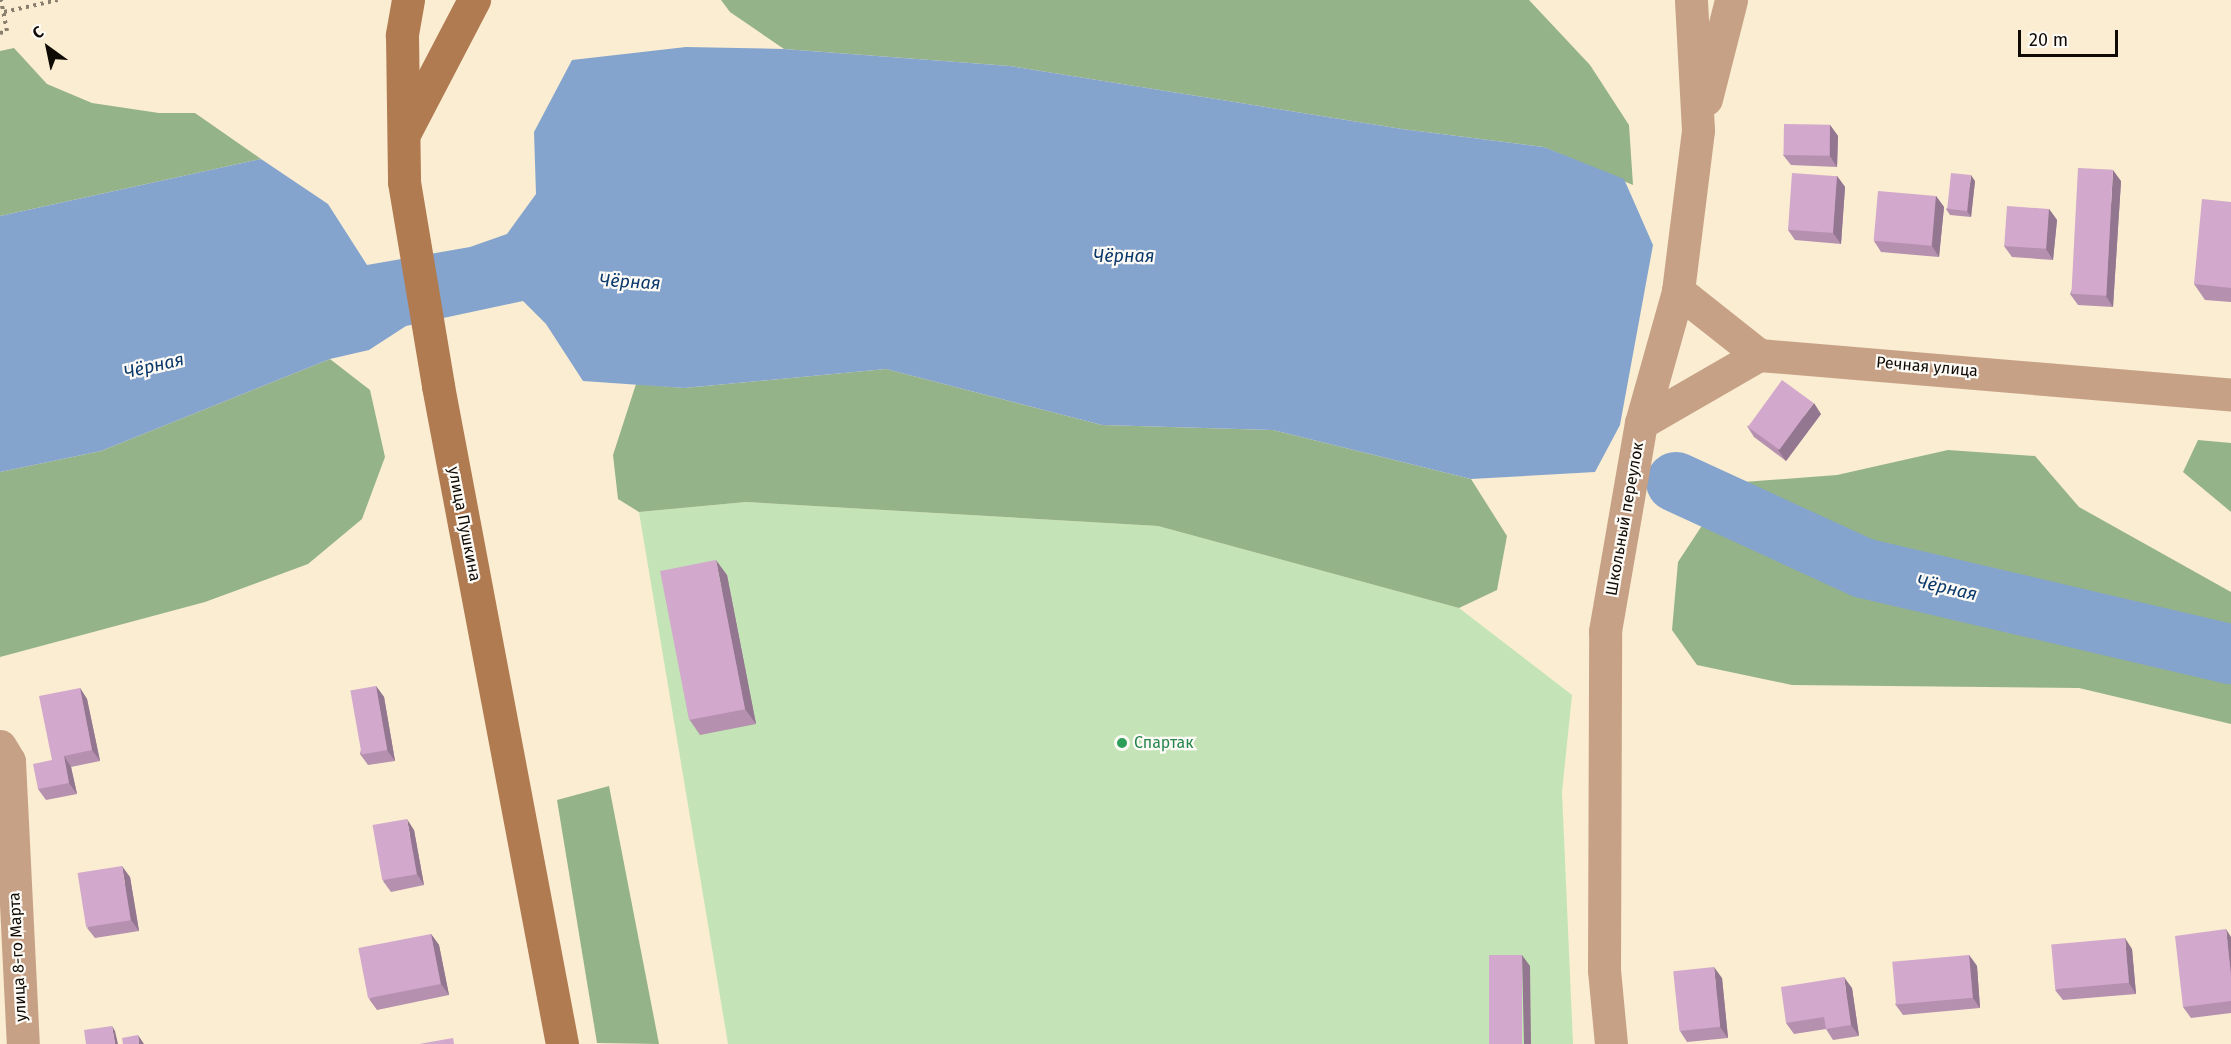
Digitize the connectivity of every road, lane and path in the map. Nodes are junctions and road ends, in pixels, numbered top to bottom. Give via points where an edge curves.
1 (1, 0) edge
2 (58, 0) edge
3 (408, 0) edge
4 (474, 0) edge
5 (1691, 0) edge
6 (1731, 0) edge
7 (4, 12) junction
8 (0, 33) edge
9 (1698, 130) junction
10 (406, 131) junction
11 (1677, 291) junction
12 (1759, 355) junction
13 (2231, 395) edge
14 (1641, 423) junction
15 (4, 753) edge
16 (23, 1044) edge
17 (562, 1044) edge
18 (1611, 1044) edge

1 - 7 path
2 - 7 path
3 - 10 main road, улица Пушкина via 402,35
4 - 10 main road
5 - 9 street, Школьный переулок
6 - 9 street
7 - 8 path via 7,31
9 - 11 street, Школьный переулок
10 - 17 main road, улица Пушкина via 404,183 438,386
11 - 12 street
11 - 14 street, Школьный переулок
12 - 13 street, Речная улица
12 - 14 street
14 - 18 street, Школьный переулок via 1605,631 1604,970
15 - 16 street, улица 8-го Марта

